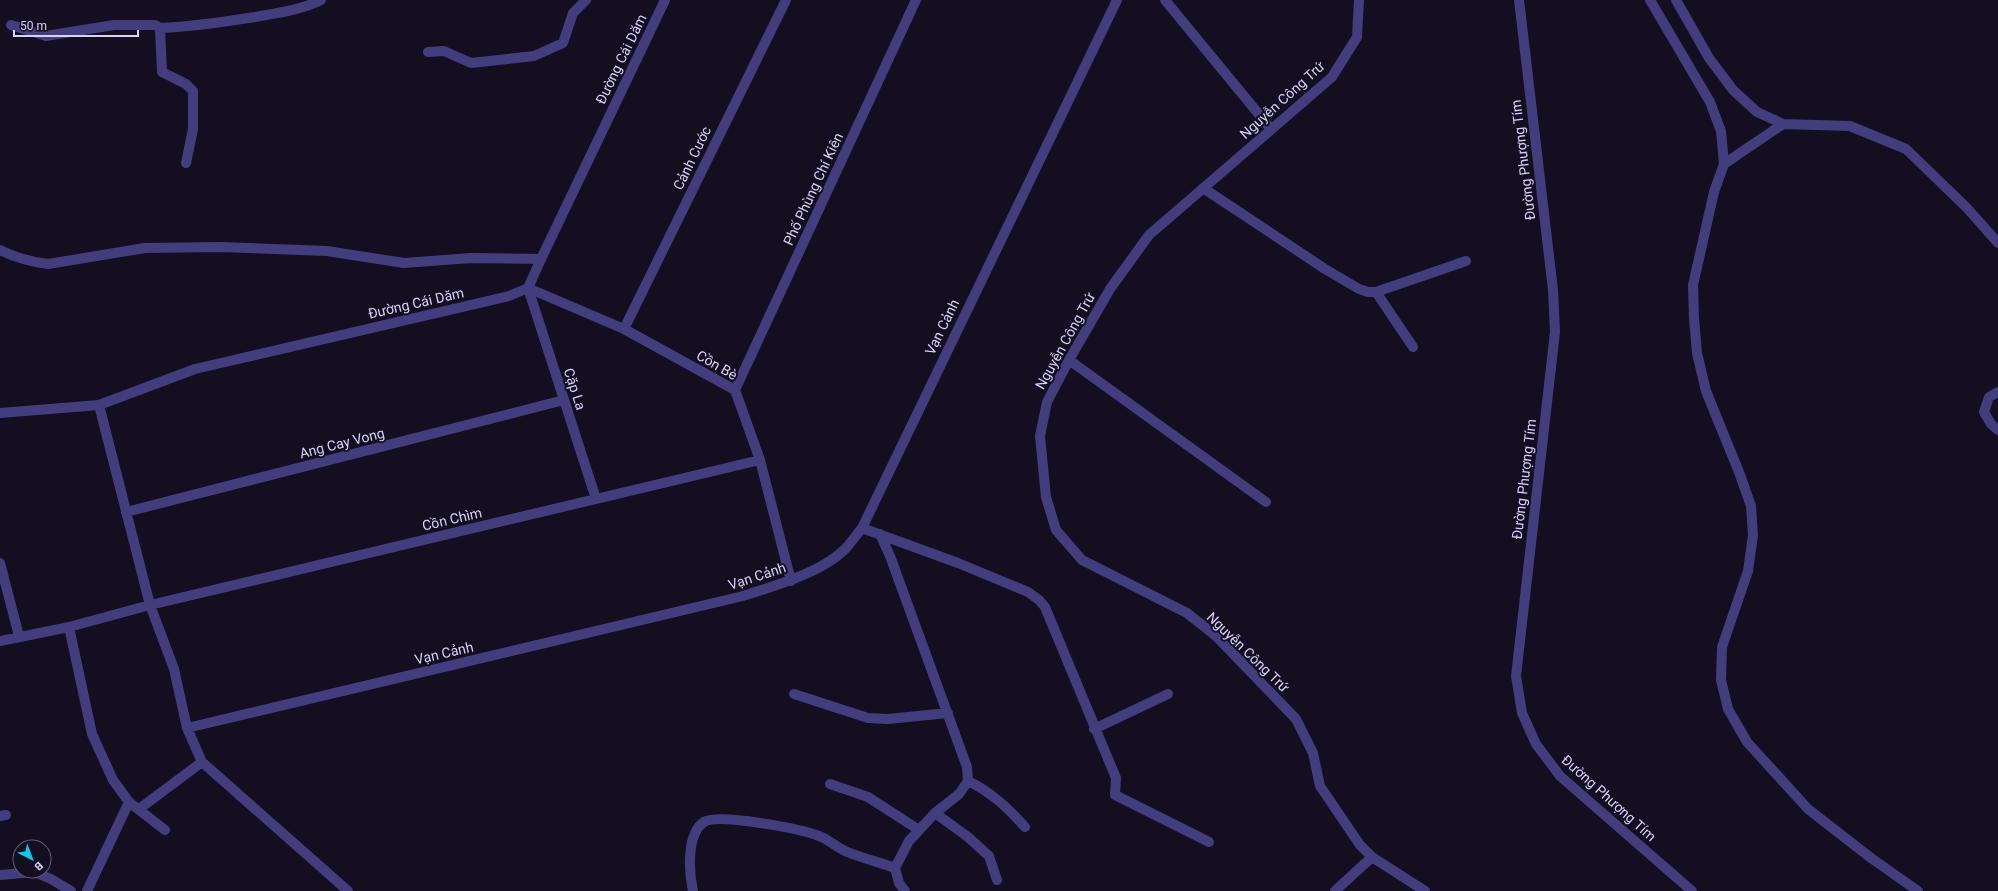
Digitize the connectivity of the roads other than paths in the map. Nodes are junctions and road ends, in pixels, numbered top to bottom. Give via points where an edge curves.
1 (321, 0) edge
2 (586, 0) edge
3 (665, 0) edge
4 (786, 0) edge
5 (916, 0) edge
6 (1117, 0) edge
7 (1165, 0) edge
8 (1358, 0) edge
9 (1519, 0) edge
10 (1650, 0) edge
11 (1676, 0) edge
12 (11, 25) dead end
13 (160, 28) junction
14 (428, 52) dead end
15 (1784, 124) junction
16 (1271, 129) junction
17 (186, 163) dead end
18 (1724, 164) junction
19 (1203, 188) junction
20 (1998, 243) edge
21 (0, 250) edge
22 (541, 259) junction
23 (1466, 261) dead end
24 (528, 288) junction
25 (1376, 292) junction
26 (624, 329) junction
27 (1413, 347) dead end
28 (1069, 360) junction
29 (734, 390) junction
30 (1998, 392) edge
31 (564, 400) junction
32 (99, 405) junction
33 (0, 413) edge
34 (1998, 430) edge
35 (760, 460) junction
36 (596, 499) junction
37 (1266, 502) dead end
38 (126, 512) junction
39 (862, 528) junction
40 (880, 534) junction
41 (0, 563) edge
42 (790, 581) junction
43 (150, 605) junction
44 (69, 627) junction
45 (19, 636) junction
46 (0, 641) edge
47 (794, 694) dead end
48 (1168, 694) dead end
49 (948, 714) junction
50 (187, 728) junction
51 (1094, 729) junction
52 (202, 762) junction
53 (968, 781) junction
54 (830, 784) dead end
55 (129, 802) junction
56 (139, 809) junction
57 (935, 813) junction
58 (1025, 828) dead end
59 (166, 830) dead end
60 (919, 830) junction
61 (1210, 842) dead end
62 (1372, 857) junction
63 (895, 868) junction
64 (0, 875) edge
65 (997, 880) dead end
66 (71, 891) edge
67 (87, 891) edge
68 (348, 891) edge
69 (693, 891) edge
70 (905, 891) edge
71 (1335, 891) edge
72 (1425, 891) edge
73 (1692, 891) edge
74 (1918, 891) edge

1 - 13 street via 309,6 267,15 199,26
2 - 14 street via 573,13 563,43 534,56 471,63 444,51
3 - 22 street, Đường Cái Dăm
4 - 26 street, Cảnh Cước
5 - 29 street, Phố Phùng Chí Kiên
6 - 39 street, Vạn Cảnh
7 - 16 street
8 - 16 street, Nguyễn Công Trứ via 1357,37 1332,76
9 - 73 street, Đường Phượng Tím via 1555,332 1516,676 1522,713 1536,744 1560,776
10 - 18 street via 1710,102 1721,132
11 - 15 street via 1709,58 1733,90 1756,112
12 - 13 street via 46,36 114,25 155,25
13 - 17 street via 162,72 186,84 193,91 192,129
15 - 18 street
15 - 20 street via 1850,126 1906,149 1967,208
16 - 19 street, Nguyễn Công Trứ
18 - 74 street via 1714,192 1693,285 1697,353 1706,390 1751,506 1754,535 1748,571 1722,647 1721,680 1728,709 1747,742 1808,809
19 - 25 street via 1342,279 1360,289
19 - 28 street, Nguyễn Công Trứ via 1149,235 1110,290
21 - 22 street via 13,257 48,264 160,247 327,251 404,263 471,258
22 - 24 street, Đường Cái Dăm
23 - 25 street
24 - 26 street, Cồn Bè
24 - 31 street, Cặp La
24 - 32 street, Đường Cái Dăm via 509,296 195,369
25 - 27 street
26 - 29 street, Cồn Bè
28 - 37 street
28 - 62 street, Nguyễn Công Trứ via 1047,402 1040,436 1046,497 1056,530 1082,560 1187,613 1216,636 1296,719 1313,753 1320,786 1360,845
29 - 35 street, Cồn Bè
30 - 34 street via 1989,397 1984,412
31 - 36 street, Cặp La
31 - 38 street, Ang Cay Vong
32 - 33 street, Đường Cái Dăm
32 - 38 street
35 - 36 street, Cồn Chìm
35 - 42 street, Cồn Bè
36 - 43 street, Cồn Chìm
38 - 43 street
39 - 40 street
39 - 42 street, Vạn Cảnh via 846,548 827,562
40 - 49 street
40 - 51 street via 1028,592 1039,600 1045,607
41 - 45 street
42 - 50 street, Vạn Cảnh via 736,598
43 - 44 street, Cồn Chìm
43 - 50 street via 174,669
44 - 45 street, Cồn Chìm
44 - 55 street via 92,734 113,780
45 - 46 street, Cồn Chìm
47 - 49 street via 868,718
48 - 51 street
49 - 53 street via 967,768
50 - 52 street
51 - 61 street via 1116,778 1116,797
52 - 56 street
52 - 68 street
53 - 57 street via 959,794
53 - 58 street via 1001,802
54 - 60 street via 868,797
55 - 56 street
55 - 67 street
56 - 59 street
57 - 60 street
57 - 65 street via 989,856
60 - 63 street via 909,841
62 - 71 street
62 - 72 street, Nguyễn Công Trứ
63 - 69 street via 845,851 820,836 790,828 730,819 711,819 697,830 689,858
63 - 70 street via 898,883
64 - 66 street via 34,872

